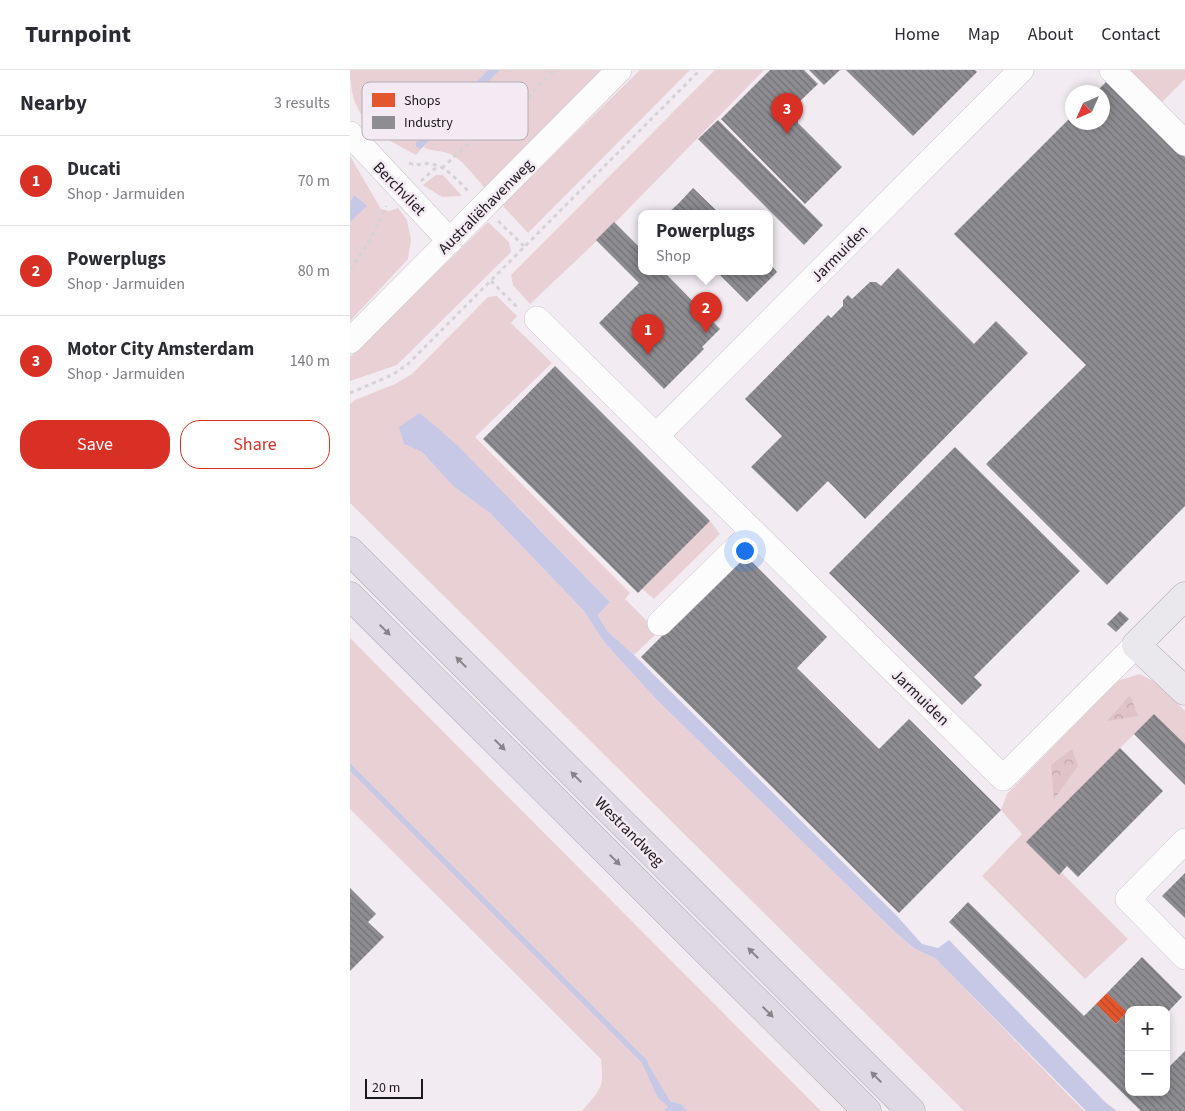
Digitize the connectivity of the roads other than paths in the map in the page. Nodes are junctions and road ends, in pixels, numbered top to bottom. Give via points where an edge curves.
1 (619, 70) edge
2 (1021, 70) edge
3 (1112, 70) edge
4 (350, 134) edge
5 (1185, 143) edge
6 (450, 241) junction
7 (537, 319) road end
8 (350, 341) edge
9 (657, 435) junction
10 (753, 532) junction
11 (350, 551) edge
12 (350, 596) edge
13 (1185, 596) edge
14 (660, 623) dead end
15 (1136, 645) junction
16 (1185, 691) edge
17 (1185, 841) edge
18 (1185, 957) edge
19 (867, 1111) edge
20 (911, 1111) edge

1 - 6 street, Australiëhavenweg
2 - 9 street, Jarmuiden
3 - 5 street
4 - 6 street, Berchvliet
6 - 8 street, Australiëhavenweg
7 - 9 street, Jarmuiden
9 - 10 street, Jarmuiden
10 - 14 street
10 - 15 street, Jarmuiden via 1003,778
20 -> 11 highway, Westrandweg
12 -> 19 highway, Westrandweg
13 - 15 main road, Jarmuiden
15 - 16 main road
17 - 18 street via 1128,899

